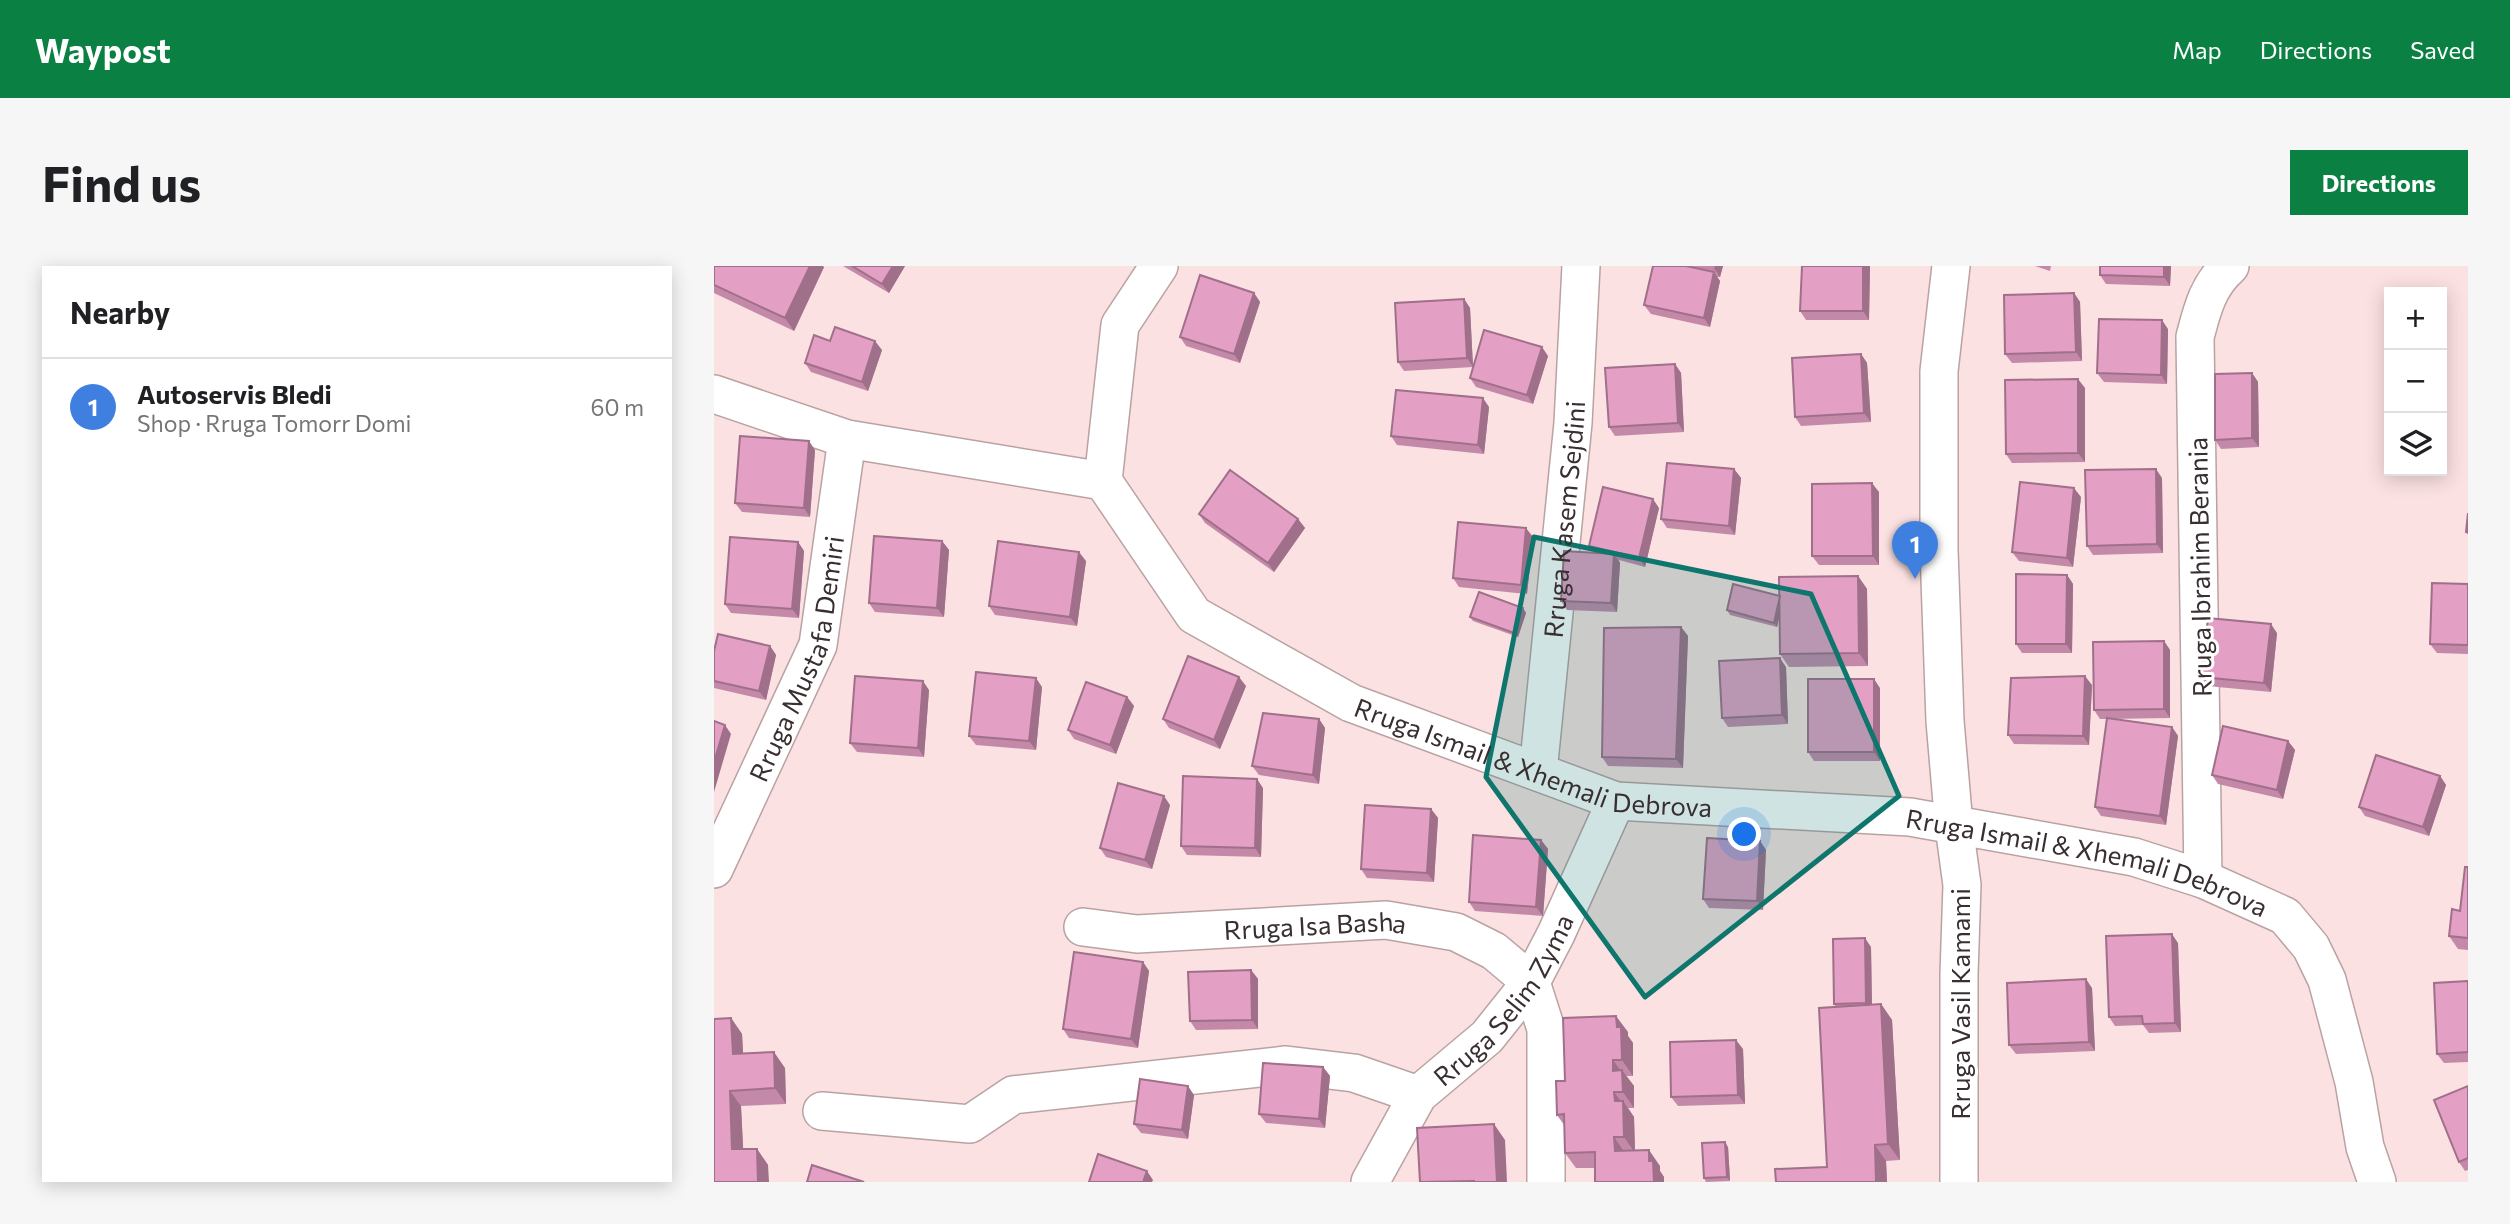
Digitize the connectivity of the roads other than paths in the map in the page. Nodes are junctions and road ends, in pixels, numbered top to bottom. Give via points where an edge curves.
1 (1159, 266) edge
2 (1581, 266) edge
3 (1951, 266) edge
4 (2230, 266) edge
5 (714, 394) edge
6 (846, 439) junction
7 (1103, 481) junction
8 (1538, 772) junction
9 (1616, 802) junction
10 (1954, 826) junction
11 (714, 869) edge
12 (2203, 878) junction
13 (1083, 928) dead end
14 (1531, 982) junction
15 (1418, 1095) junction
16 (821, 1111) dead end
17 (1370, 1182) edge
18 (1546, 1182) edge
19 (1959, 1182) edge
20 (2377, 1182) edge

1 - 7 street via 1120,325
2 - 8 street, Rruga Kasem Sejdini via 1573,423
3 - 10 street, Rruga Vasil Kamami via 1939,371 1938,453 1945,721
4 - 12 street, Rruga Ibrahim Berania via 2205,301 2195,337
5 - 6 street
6 - 7 street
6 - 11 street, Rruga Mustafa Demiri via 818,645
7 - 8 street, Rruga Ismail & Xhemali Debrova via 1194,615 1351,702
8 - 9 street, Rruga Ismail & Xhemali Debrova
9 - 10 street, Rruga Ismail & Xhemali Debrova via 1910,817
9 - 14 street, Rruga Selim Zyma
10 - 12 street, Rruga Ismail & Xhemali Debrova via 2134,857
10 - 19 street, Rruga Vasil Kamami via 1962,885
12 - 20 street, Rruga Ismail & Xhemali Debrova via 2285,916 2311,947 2341,1027 2365,1147
13 - 14 street, Rruga Isa Basha via 1137,934 1387,920 1457,932 1494,951
14 - 15 street, Rruga Selim Zyma via 1487,1037
14 - 18 street via 1546,1029
15 - 16 street via 1354,1073 1286,1065 1013,1095 971,1124
15 - 17 street, Rruga Selim Zyma

